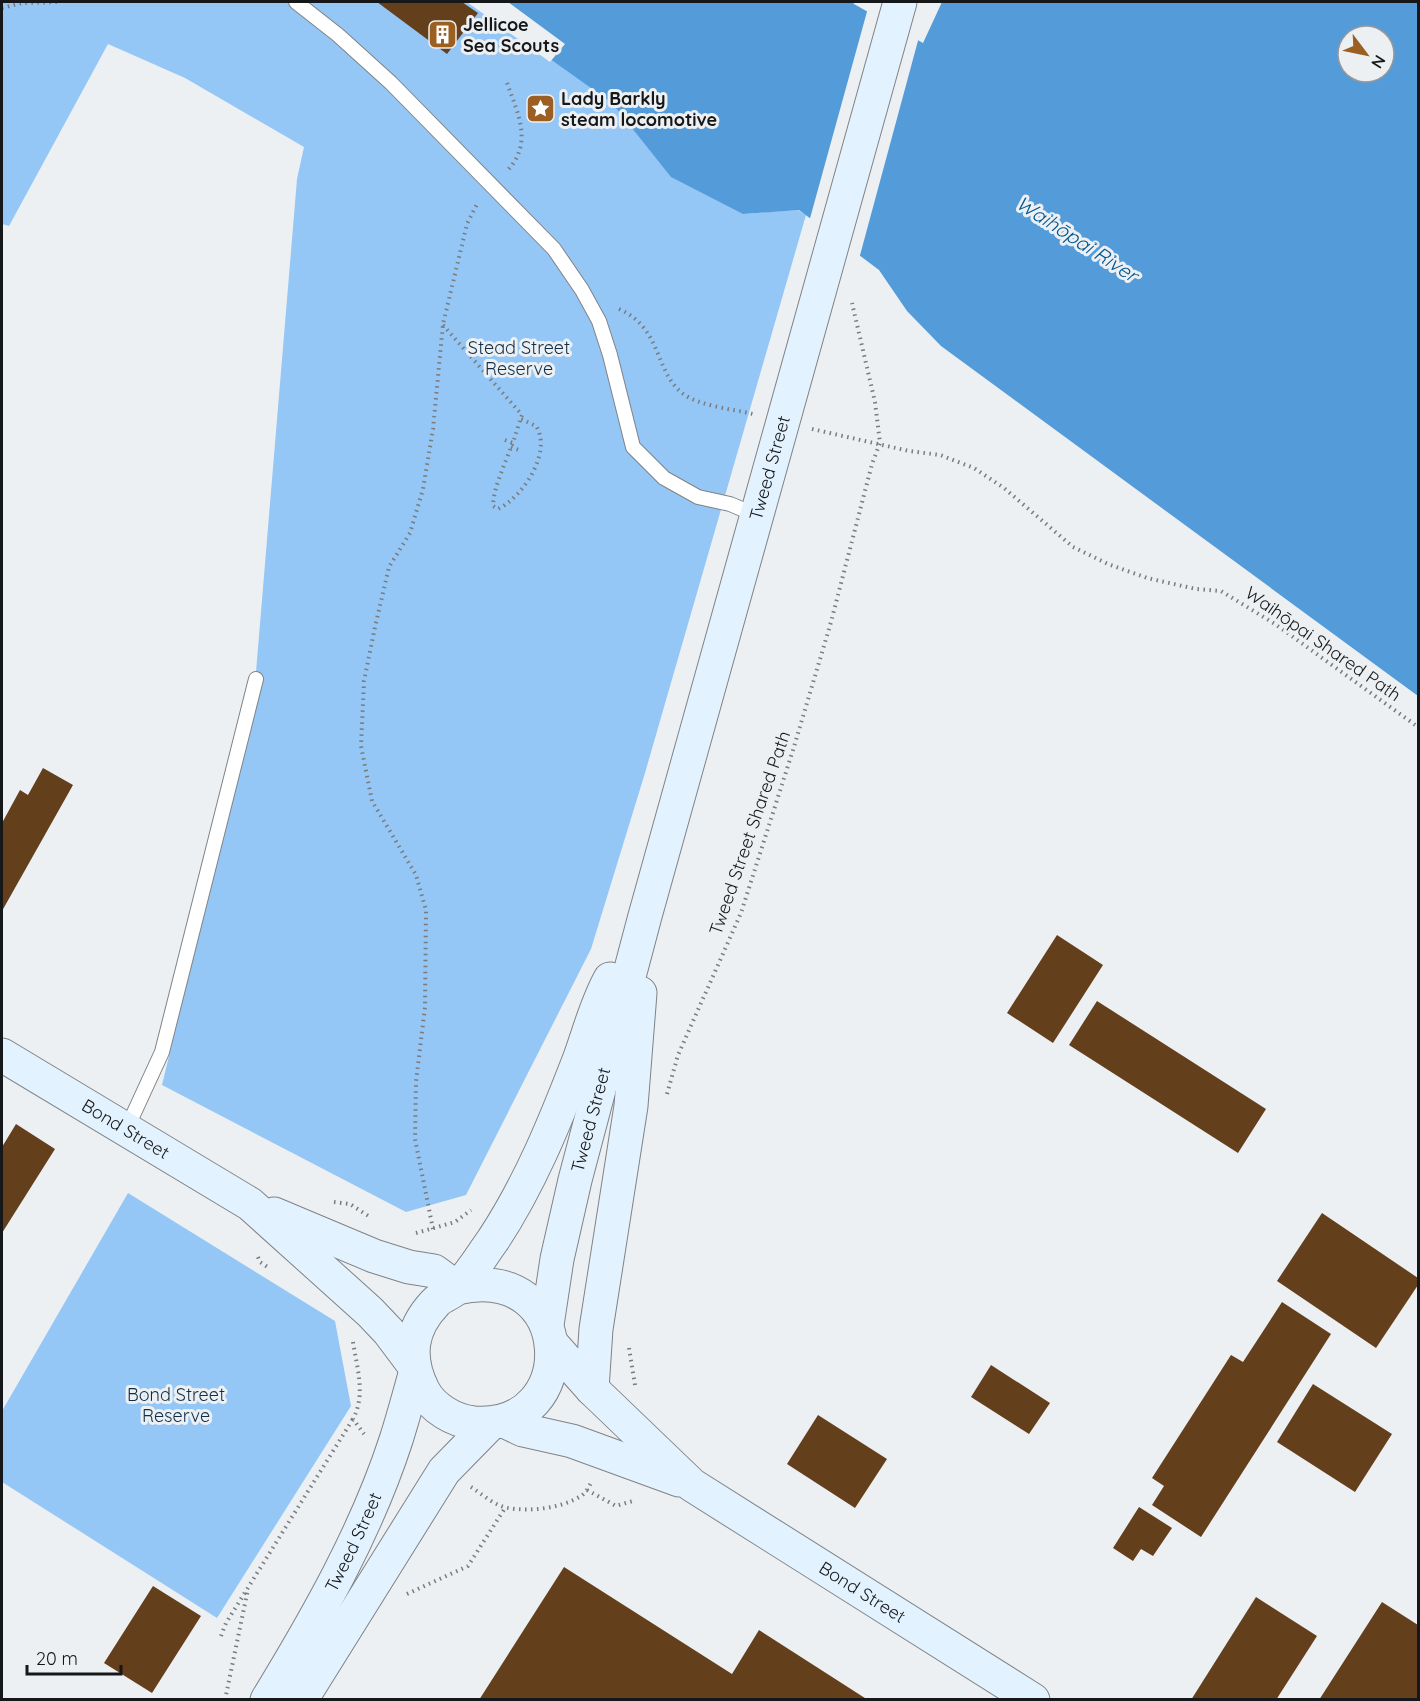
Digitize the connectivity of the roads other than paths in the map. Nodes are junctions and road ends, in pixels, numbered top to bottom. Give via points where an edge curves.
1 (296, 2) edge
2 (898, 11) edge
3 (756, 514) junction
4 (256, 679) dead end
5 (645, 916) junction
6 (2, 1054) edge
7 (127, 1128) junction
8 (250, 1204) junction
9 (457, 1288) junction
10 (549, 1334) junction
11 (414, 1369) junction
12 (592, 1389) junction
13 (497, 1422) junction
14 (692, 1485) junction
15 (267, 1700) edge
16 (301, 1700) edge
17 (1033, 1700) edge

1 - 3 lane via 391,83 554,249 599,321 633,447 664,478 698,497
2 - 3 main road, Tweed Street via 830,250 771,419
3 - 5 main road, Tweed Street
4 - 7 lane via 162,1052
5 - 9 main road, Tweed Street via 608,983 550,1132 514,1206
5 - 10 main road, Tweed Street via 575,1180 557,1259
5 - 12 main road via 631,1106 596,1329
6 - 7 main road, Bond Street
7 - 8 main road, Bond Street
8 - 9 main road, Bond Street via 374,1256 434,1271
8 - 11 main road, Bond Street via 370,1312
9 - 10 main road, Bond Street via 483,1284 509,1289 538,1310
9 - 11 main road via 437,1301 422,1319 414,1341
10 - 12 main road, Bond Street
10 - 13 main road via 552,1363 547,1382 521,1412
11 - 13 main road, Bond Street via 426,1396 443,1412 466,1422
11 - 15 main road, Tweed Street via 396,1441 368,1512 309,1630
12 - 14 main road, Bond Street
13 - 14 main road, Bond Street via 572,1441
13 - 16 main road, Tweed Street via 444,1471
14 - 17 main road, Bond Street

